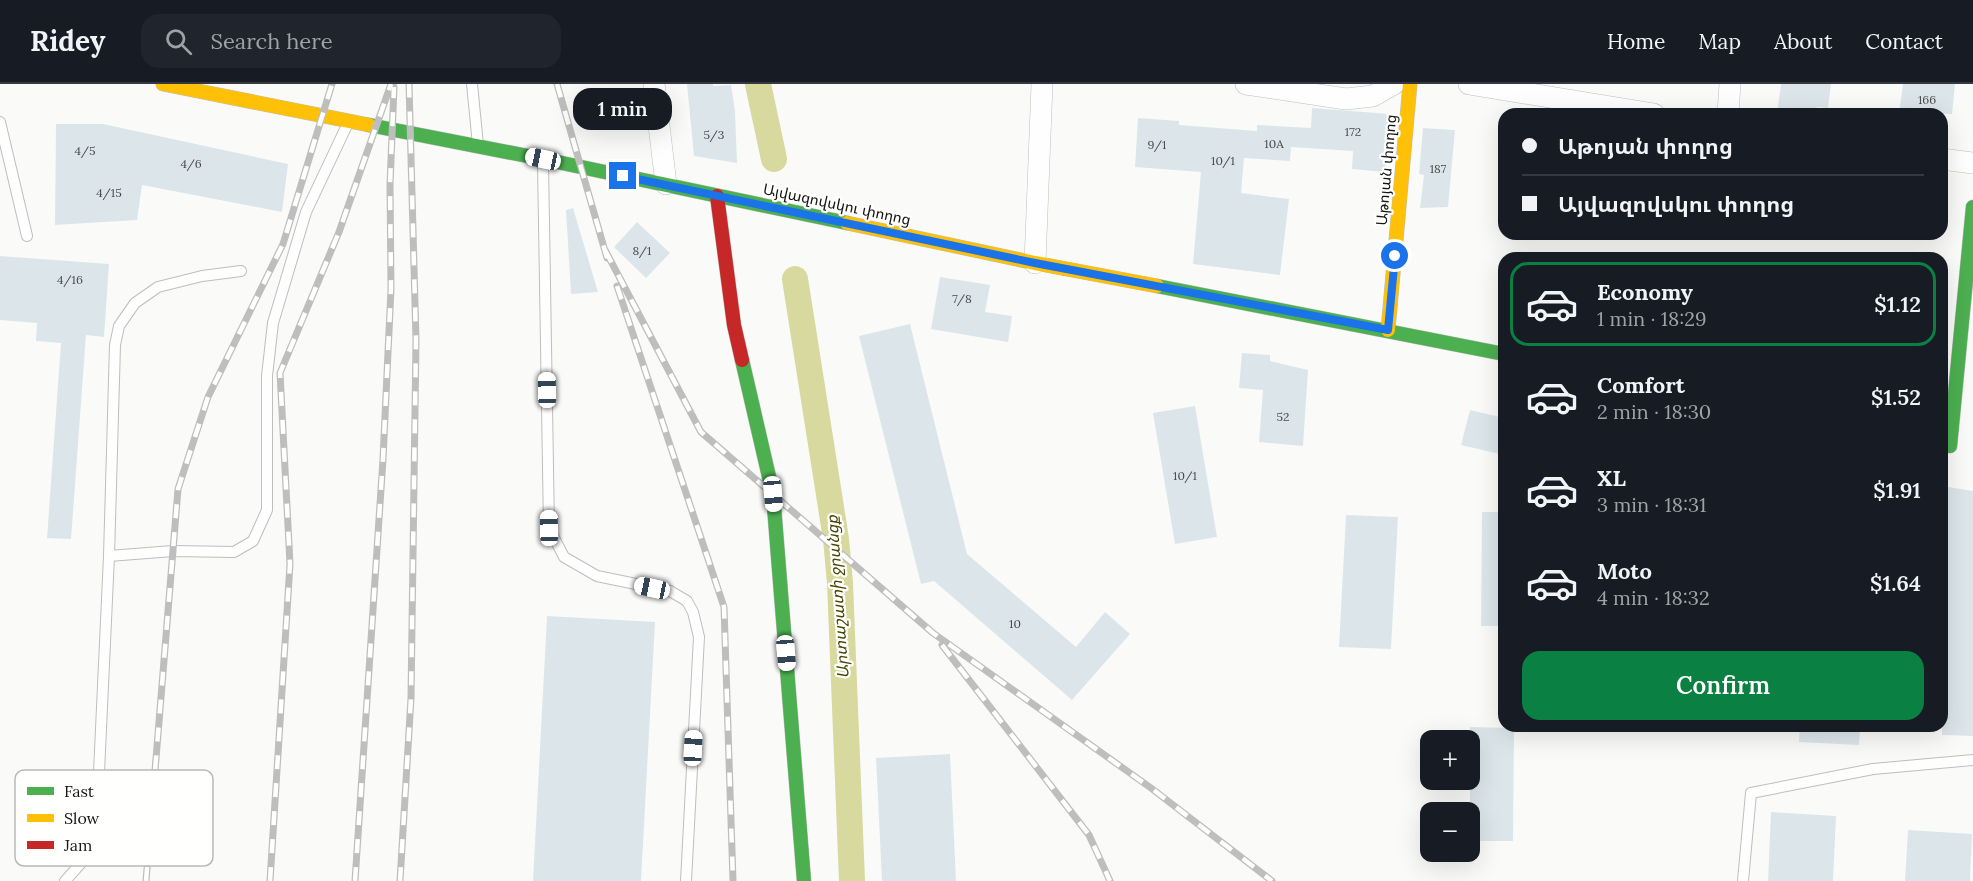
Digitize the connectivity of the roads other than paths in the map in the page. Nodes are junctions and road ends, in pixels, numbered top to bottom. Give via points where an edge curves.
1 (163, 84) edge
2 (472, 84) edge
3 (654, 84) edge
4 (1042, 84) edge
5 (1246, 84) edge
6 (1394, 84) edge
7 (1410, 84) edge
8 (1469, 84) edge
9 (1730, 84) edge
10 (1617, 108) edge
11 (1728, 108) edge
12 (348, 121) junction
13 (0, 122) edge
14 (478, 145) junction
15 (543, 159) junction
16 (1948, 160) edge
17 (1973, 163) edge
18 (666, 184) junction
19 (717, 196) junction
20 (1973, 208) edge
21 (27, 236) dead end
22 (1035, 263) junction
23 (241, 271) dead end
24 (1388, 330) junction
25 (1498, 353) edge
26 (1951, 446) edge
27 (109, 556) junction
28 (1973, 760) edge
29 (99, 770) edge
30 (78, 866) edge
31 (65, 881) edge
32 (686, 881) edge
33 (804, 881) edge
34 (1743, 881) edge

1 - 12 main road, Այվազովսկու փողոց
2 - 14 lane
3 - 18 street
4 - 22 street
5 - 6 street via 1346,99 1373,96
7 - 24 main road, Աթոյան փողոց
8 - 10 street
9 - 11 street
12 - 14 main road, Այվազովսկու փողոց
12 - 27 lane via 306,212 273,322 267,376 267,510 253,541 234,552
13 - 21 lane
14 - 15 main road, Այվազովսկու փողոց
15 - 18 main road, Այվազովսկու փողոց
15 - 32 lane via 549,528 564,557 597,576 670,591 687,601 693,612 699,637
16 - 17 street
18 - 19 main road, Այվազովսկու փողոց
19 - 22 main road, Այվազովսկու փողոց
19 - 33 main road via 734,325 773,494
20 - 26 main road
22 - 24 main road, Այվազովսկու փողոց
23 - 27 lane via 158,287 135,303 118,326
24 - 25 main road, Այվազովսկու փողոց
27 - 29 lane
28 - 34 lane via 1874,769 1751,793
30 - 31 lane

